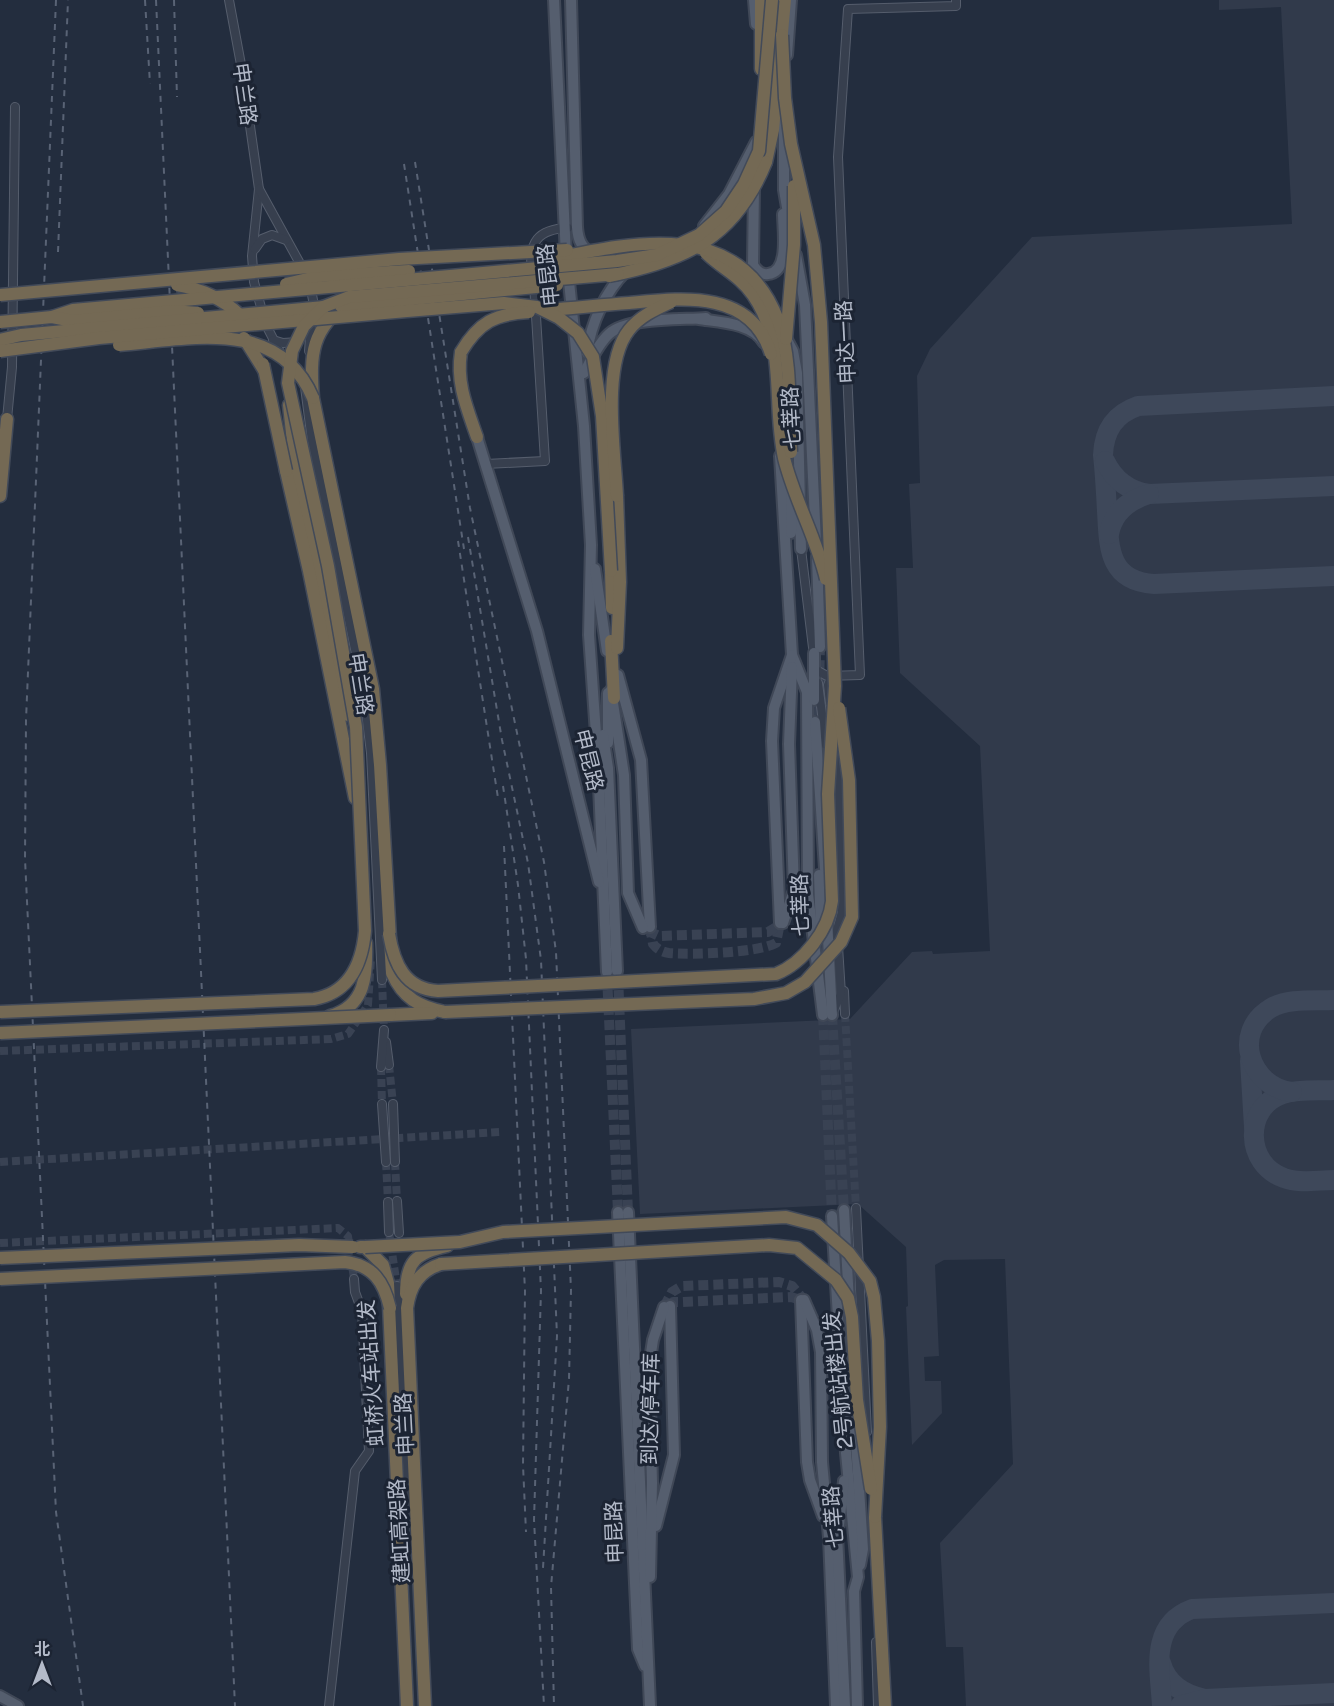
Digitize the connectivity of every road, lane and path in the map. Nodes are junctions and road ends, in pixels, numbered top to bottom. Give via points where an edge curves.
1 (229, 0) edge
2 (554, 0) edge
3 (571, 0) edge
4 (754, 0) edge
5 (763, 0) edge
6 (772, 0) edge
7 (785, 0) edge
8 (791, 0) edge
9 (956, 3) edge
10 (782, 35) junction
11 (761, 69) junction
12 (15, 106) dead end
13 (756, 142) junction
14 (791, 144) junction
15 (259, 189) junction
16 (783, 189) junction
17 (577, 227) junction
18 (563, 228) junction
19 (290, 243) junction
20 (594, 250) junction
21 (703, 250) junction
22 (252, 256) junction
23 (653, 256) junction
24 (618, 274) junction
25 (402, 279) junction
26 (134, 283) junction
27 (0, 296) edge
28 (230, 296) junction
29 (678, 299) junction
30 (52, 317) junction
31 (699, 319) junction
32 (0, 322) edge
33 (312, 326) junction
34 (0, 340) edge
35 (273, 340) junction
36 (22, 349) junction
37 (0, 351) edge
38 (784, 352) junction
39 (264, 370) junction
40 (584, 373) junction
41 (777, 376) junction
42 (288, 383) junction
43 (309, 396) junction
44 (7, 418) joint
45 (277, 425) junction
46 (584, 426) junction
47 (477, 437) joint
48 (791, 452) joint
49 (486, 464) junction
50 (296, 470) junction
51 (0, 496) edge
52 (793, 510) junction
53 (591, 545) junction
54 (801, 549) junction
55 (788, 563) junction
56 (832, 600) junction
57 (612, 621) junction
58 (617, 648) junction
59 (817, 650) junction
60 (792, 655) junction
61 (816, 670) junction
62 (608, 680) junction
63 (838, 681) junction
64 (614, 698) junction
65 (593, 700) junction
66 (352, 732) dead end
67 (828, 767) junction
68 (838, 767) junction
69 (608, 768) junction
70 (816, 794) dead end
71 (363, 837) junction
72 (837, 890) dead end
73 (365, 932) junction
74 (389, 934) junction
75 (841, 952) dead end
76 (607, 957) junction
77 (382, 980) tunnel mouth
78 (0, 1012) edge
79 (445, 1012) junction
80 (845, 1014) tunnel mouth
81 (828, 1015) junction
82 (320, 1018) junction
83 (384, 1030) tunnel mouth
84 (0, 1033) edge
85 (385, 1066) tunnel mouth
86 (382, 1104) tunnel mouth
87 (393, 1104) tunnel mouth
88 (386, 1162) tunnel mouth
89 (395, 1162) tunnel mouth
90 (397, 1201) tunnel mouth
91 (388, 1202) tunnel mouth
92 (856, 1208) tunnel mouth
93 (844, 1210) tunnel mouth
94 (832, 1216) tunnel mouth
95 (390, 1232) tunnel mouth
96 (399, 1233) tunnel mouth
97 (460, 1242) junction
98 (365, 1247) junction
99 (0, 1258) edge
100 (441, 1264) joint
101 (0, 1279) edge
102 (354, 1280) tunnel mouth
103 (397, 1286) tunnel mouth
104 (390, 1308) junction
105 (407, 1308) junction
106 (624, 1387) junction
107 (637, 1424) junction
108 (846, 1453) junction
109 (875, 1517) junction
110 (833, 1535) junction
111 (651, 1546) junction
112 (839, 1567) junction
113 (858, 1577) junction
114 (856, 1638) junction
115 (647, 1649) junction
116 (648, 1675) junction
117 (0, 1696) edge
118 (18, 1706) edge
119 (328, 1706) edge
120 (407, 1706) edge
121 (426, 1706) edge
122 (650, 1706) edge
123 (836, 1706) edge
124 (845, 1706) edge
125 (857, 1706) edge
126 (878, 1706) edge
127 (885, 1706) edge

1 - 15 street, 申兰路
2 - 18 main road, 申昆路
3 - 17 main road, 申昆路
4 - 11 main road, 七莘路
5 - 11 highway
6 - 25 highway, bridge via 759,151 726,211 699,235 657,255 617,261
7 - 10 highway
8 - 16 main road, 七莘路
9 - 63 street, 申达一路 via 848,9 837,157 860,675
10 - 14 highway, bridge
10 - 24 highway, bridge via 766,162 740,212 688,254
11 - 13 main road, 七莘路
12 - 44 street via 12,367
13 - 16 main road, 七莘路 via 753,265 766,275 782,264
13 - 23 main road via 729,194 704,226 678,247
14 - 38 highway, bridge via 796,210
14 - 56 highway, bridge via 819,285
15 - 19 street, 申兰路
15 - 22 street, 申兰路
16 - 59 main road, 七莘路 via 805,305
17 - 18 street
17 - 23 main road via 584,249 599,259
18 - 46 main road, 申昆路
18 - 49 street via 549,228 540,236 531,265 545,460
19 - 22 street via 282,236 272,235 262,239
19 - 33 street, 申兰路 via 309,281
20 - 21 highway, bridge via 677,242
20 - 26 highway, bridge via 396,259
20 - 28 highway, bridge via 536,262 320,276
21 - 38 highway, bridge via 715,251 736,263 763,289 778,321
21 - 41 highway, bridge via 753,294 770,324
22 - 35 street, 申兰路 via 259,305
23 - 40 main road via 628,268 612,288 596,318
24 - 34 highway, bridge via 534,290 21,335
24 - 42 highway, bridge via 349,297 323,307 304,326 292,351
25 - 28 highway, bridge
25 - 43 highway, bridge via 367,289 331,314 317,336
26 - 27 highway, bridge
26 - 39 highway, bridge via 192,288 225,302 248,322 258,341
28 - 30 highway, bridge via 73,310
29 - 41 highway, bridge via 718,302 739,311 757,328
29 - 47 highway, bridge via 514,313 492,319 472,333 461,352 458,371
29 - 58 highway, bridge via 648,313 630,330 616,352 612,376 620,582
30 - 32 highway, bridge
30 - 39 highway, bridge via 73,321 173,311 214,316 243,337
31 - 40 main road via 627,324 611,332
31 - 54 main road via 728,317 770,324 784,334 793,351 802,479
31 - 55 main road via 732,324 750,332 761,338 769,352 775,375
33 - 35 street via 295,344
33 - 43 street, 申兰路
35 - 43 street, 申兰路
36 - 37 highway, bridge
36 - 43 highway, bridge via 228,338 251,341 284,358 299,373
36 - 57 highway, bridge via 99,338 504,303 537,307 579,333 593,357 602,416
38 - 48 highway, bridge
39 - 45 highway, bridge
40 - 46 main road
41 - 56 highway, bridge via 784,459 820,553
42 - 50 highway, bridge
42 - 71 highway, bridge via 347,665 356,727
43 - 74 highway via 373,688
43 - 77 street, 申兰路 via 363,688 371,753
44 - 51 highway
45 - 50 highway, bridge
45 - 71 highway, bridge
46 - 53 main road, 申昆路
47 - 49 main road, 申昆路
48 - 52 main road
49 - 76 main road, 申昆路 via 537,631 600,885
50 - 66 highway
52 - 54 main road
52 - 55 main road
53 - 62 main road, 申昆路 via 606,631
53 - 65 main road, 申昆路 via 589,635
54 - 59 street
55 - 60 main road
56 - 63 highway, bridge
57 - 58 highway
57 - 64 highway
58 - 64 main road, 申昆路 via 618,684 640,760 646,928 628,894 624,775
59 - 61 street
59 - 81 main road, 七莘路 via 814,703
60 - 60 main road via 789,744 794,890 782,923 772,741 774,708
60 - 81 main road via 807,692 808,894
61 - 63 street
61 - 67 street
62 - 64 main road, 申昆路
62 - 69 main road
63 - 68 street via 830,680 828,686 837,733
63 - 74 highway, bridge via 828,794 831,909 816,938 786,970 754,976 425,990 406,980
63 - 79 highway, bridge via 847,753 853,910 841,942 806,982 786,993 754,999
65 - 69 main road, 申昆路 via 600,717
65 - 76 main road, 申昆路
67 - 68 street
67 - 72 street
68 - 81 street via 842,912 837,930 841,994
69 - 76 main road, 申昆路 via 612,971
70 - 81 main road, 七莘路
71 - 73 highway, bridge
73 - 78 highway, bridge via 354,973 339,989 322,997
73 - 82 highway, bridge via 366,967 361,993 343,1011
74 - 79 highway, bridge via 390,965 399,987 419,1005
75 - 80 street
79 - 82 highway, bridge
82 - 84 highway, bridge
83 - 85 street
86 - 88 street
87 - 89 street
90 - 96 street
91 - 95 street
92 - 126 street
93 - 113 main road via 863,1549
94 - 108 main road, 七莘路
97 - 98 highway, bridge
97 - 105 highway, bridge via 434,1249 413,1261 407,1274
97 - 109 highway, bridge via 503,1232 786,1217 817,1225 862,1268 874,1297 880,1426
98 - 99 highway, bridge via 299,1245
98 - 104 highway, bridge via 383,1265
100 - 105 highway, 建虹高架路 via 417,1277
100 - 109 highway, 2号航站楼出发, bridge via 769,1245 797,1248 836,1280 848,1298 857,1400
101 - 104 highway, 虹桥火车站出发, bridge via 345,1262 373,1272 384,1286
102 - 119 street via 362,1311 369,1450 355,1471
103 - 121 street, 申兰路
104 - 120 highway, 虹桥火车站出发
105 - 121 highway, 建虹高架路
106 - 107 main road, 申昆路
106 - 107 main road, 申昆路 via 623,1212
106 - 116 main road, 申昆路 via 638,1649
107 - 115 main road, 申昆路
108 - 110 main road
108 - 113 main road, 七莘路
109 - 127 highway, 2号航站楼出发
110 - 110 main road via 822,1462 819,1339 802,1300 807,1462 810,1480
110 - 112 main road
110 - 123 main road
111 - 111 main road, 到达/停车库 via 649,1366 667,1307 674,1455
111 - 115 main road, 到达/停车库
112 - 114 main road
112 - 124 main road
113 - 114 main road, 七莘路 via 854,1591
114 - 125 main road, 七莘路
115 - 116 main road, 申昆路
116 - 122 main road, 申昆路
117 - 118 main road

